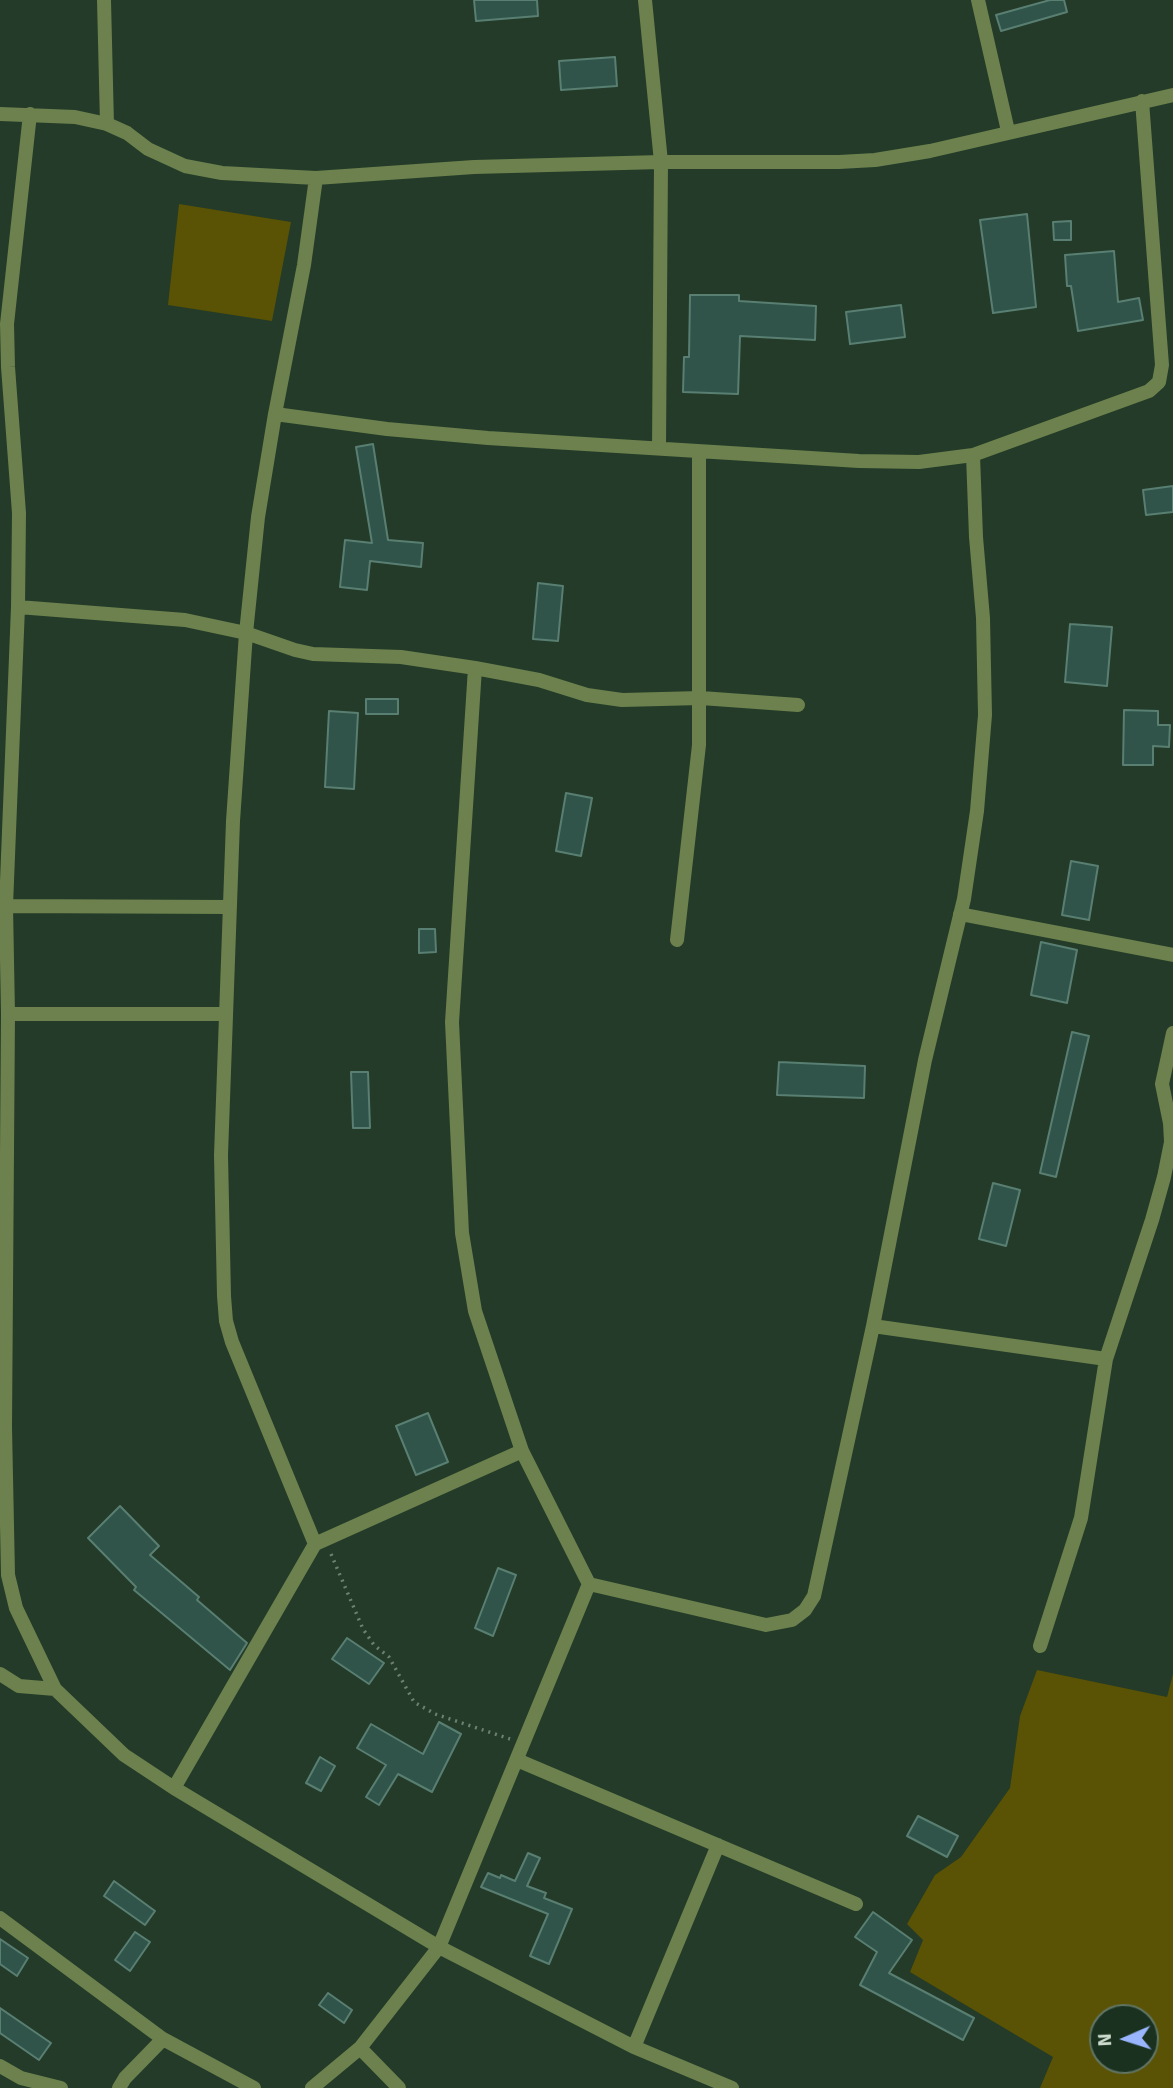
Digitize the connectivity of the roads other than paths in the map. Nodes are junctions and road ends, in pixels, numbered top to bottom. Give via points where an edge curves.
1 (104, 0) edge
2 (645, 0) edge
3 (978, 0) edge
4 (1173, 94) edge
5 (1142, 101) junction
6 (0, 114) edge
7 (30, 114) junction
8 (107, 124) junction
9 (1008, 131) junction
10 (661, 162) junction
11 (316, 178) junction
12 (4, 367) edge
13 (275, 414) junction
14 (659, 448) junction
15 (699, 452) junction
16 (972, 455) junction
17 (18, 607) junction
18 (246, 633) junction
19 (475, 668) junction
20 (701, 698) junction
21 (799, 705) dead end
22 (6, 906) junction
23 (229, 907) junction
24 (960, 914) junction
25 (677, 940) dead end
26 (1173, 955) edge
27 (8, 1014) junction
28 (224, 1014) junction
29 (1173, 1033) edge
30 (873, 1326) junction
31 (1106, 1359) junction
32 (3, 1423) edge
33 (522, 1451) junction
34 (320, 1543) junction
35 (4, 1573) edge
36 (589, 1584) junction
37 (1040, 1646) dead end
38 (0, 1674) edge
39 (55, 1689) junction
40 (517, 1760) junction
41 (174, 1788) junction
42 (718, 1845) junction
43 (856, 1904) dead end
44 (0, 1918) edge
45 (439, 1947) junction
46 (163, 2039) junction
47 (634, 2047) junction
48 (359, 2048) junction
49 (0, 2066) edge
50 (61, 2088) edge
51 (119, 2088) edge
52 (254, 2088) edge
53 (312, 2088) edge
54 (399, 2088) edge
55 (732, 2088) edge

1 - 8 street
2 - 10 street
3 - 9 street
4 - 5 street
5 - 9 street
5 - 16 street via 1162,365 1159,382 1149,391
6 - 7 street
7 - 8 street
7 - 12 street
8 - 11 street via 185,166 222,173
9 - 10 street via 874,160
10 - 11 street via 474,167
10 - 14 street
11 - 13 street
12 - 17 street via 19,513
13 - 14 street via 488,438
13 - 18 street
14 - 15 street
15 - 16 street via 919,462
15 - 20 street
16 - 24 street via 985,715 977,811
17 - 18 street via 185,620
17 - 22 street
18 - 19 street via 313,653 401,657
18 - 23 street
19 - 20 street via 622,701
19 - 33 street via 452,1022 462,1233 475,1311
20 - 21 street
20 - 25 street
22 - 23 street
22 - 27 street
23 - 28 street
24 - 26 street
24 - 30 street via 925,1060
27 - 28 street
27 - 32 street
28 - 34 street via 220,1155 226,1321
29 - 31 street via 1162,1084 1171,1142 1152,1220
30 - 31 street
30 - 36 street via 814,1596 805,1609 792,1620 766,1625
31 - 37 street via 1081,1518
32 - 35 street
33 - 34 street
33 - 36 street
34 - 41 street
35 - 39 street
36 - 40 street
38 - 39 street via 19,1686
39 - 41 street via 124,1755
40 - 42 street
40 - 45 street
41 - 45 street
42 - 43 street
42 - 47 street
44 - 46 street
45 - 47 street
45 - 48 street
46 - 51 street
46 - 52 street
47 - 55 street
48 - 53 street
48 - 54 street
49 - 50 street via 21,2078

